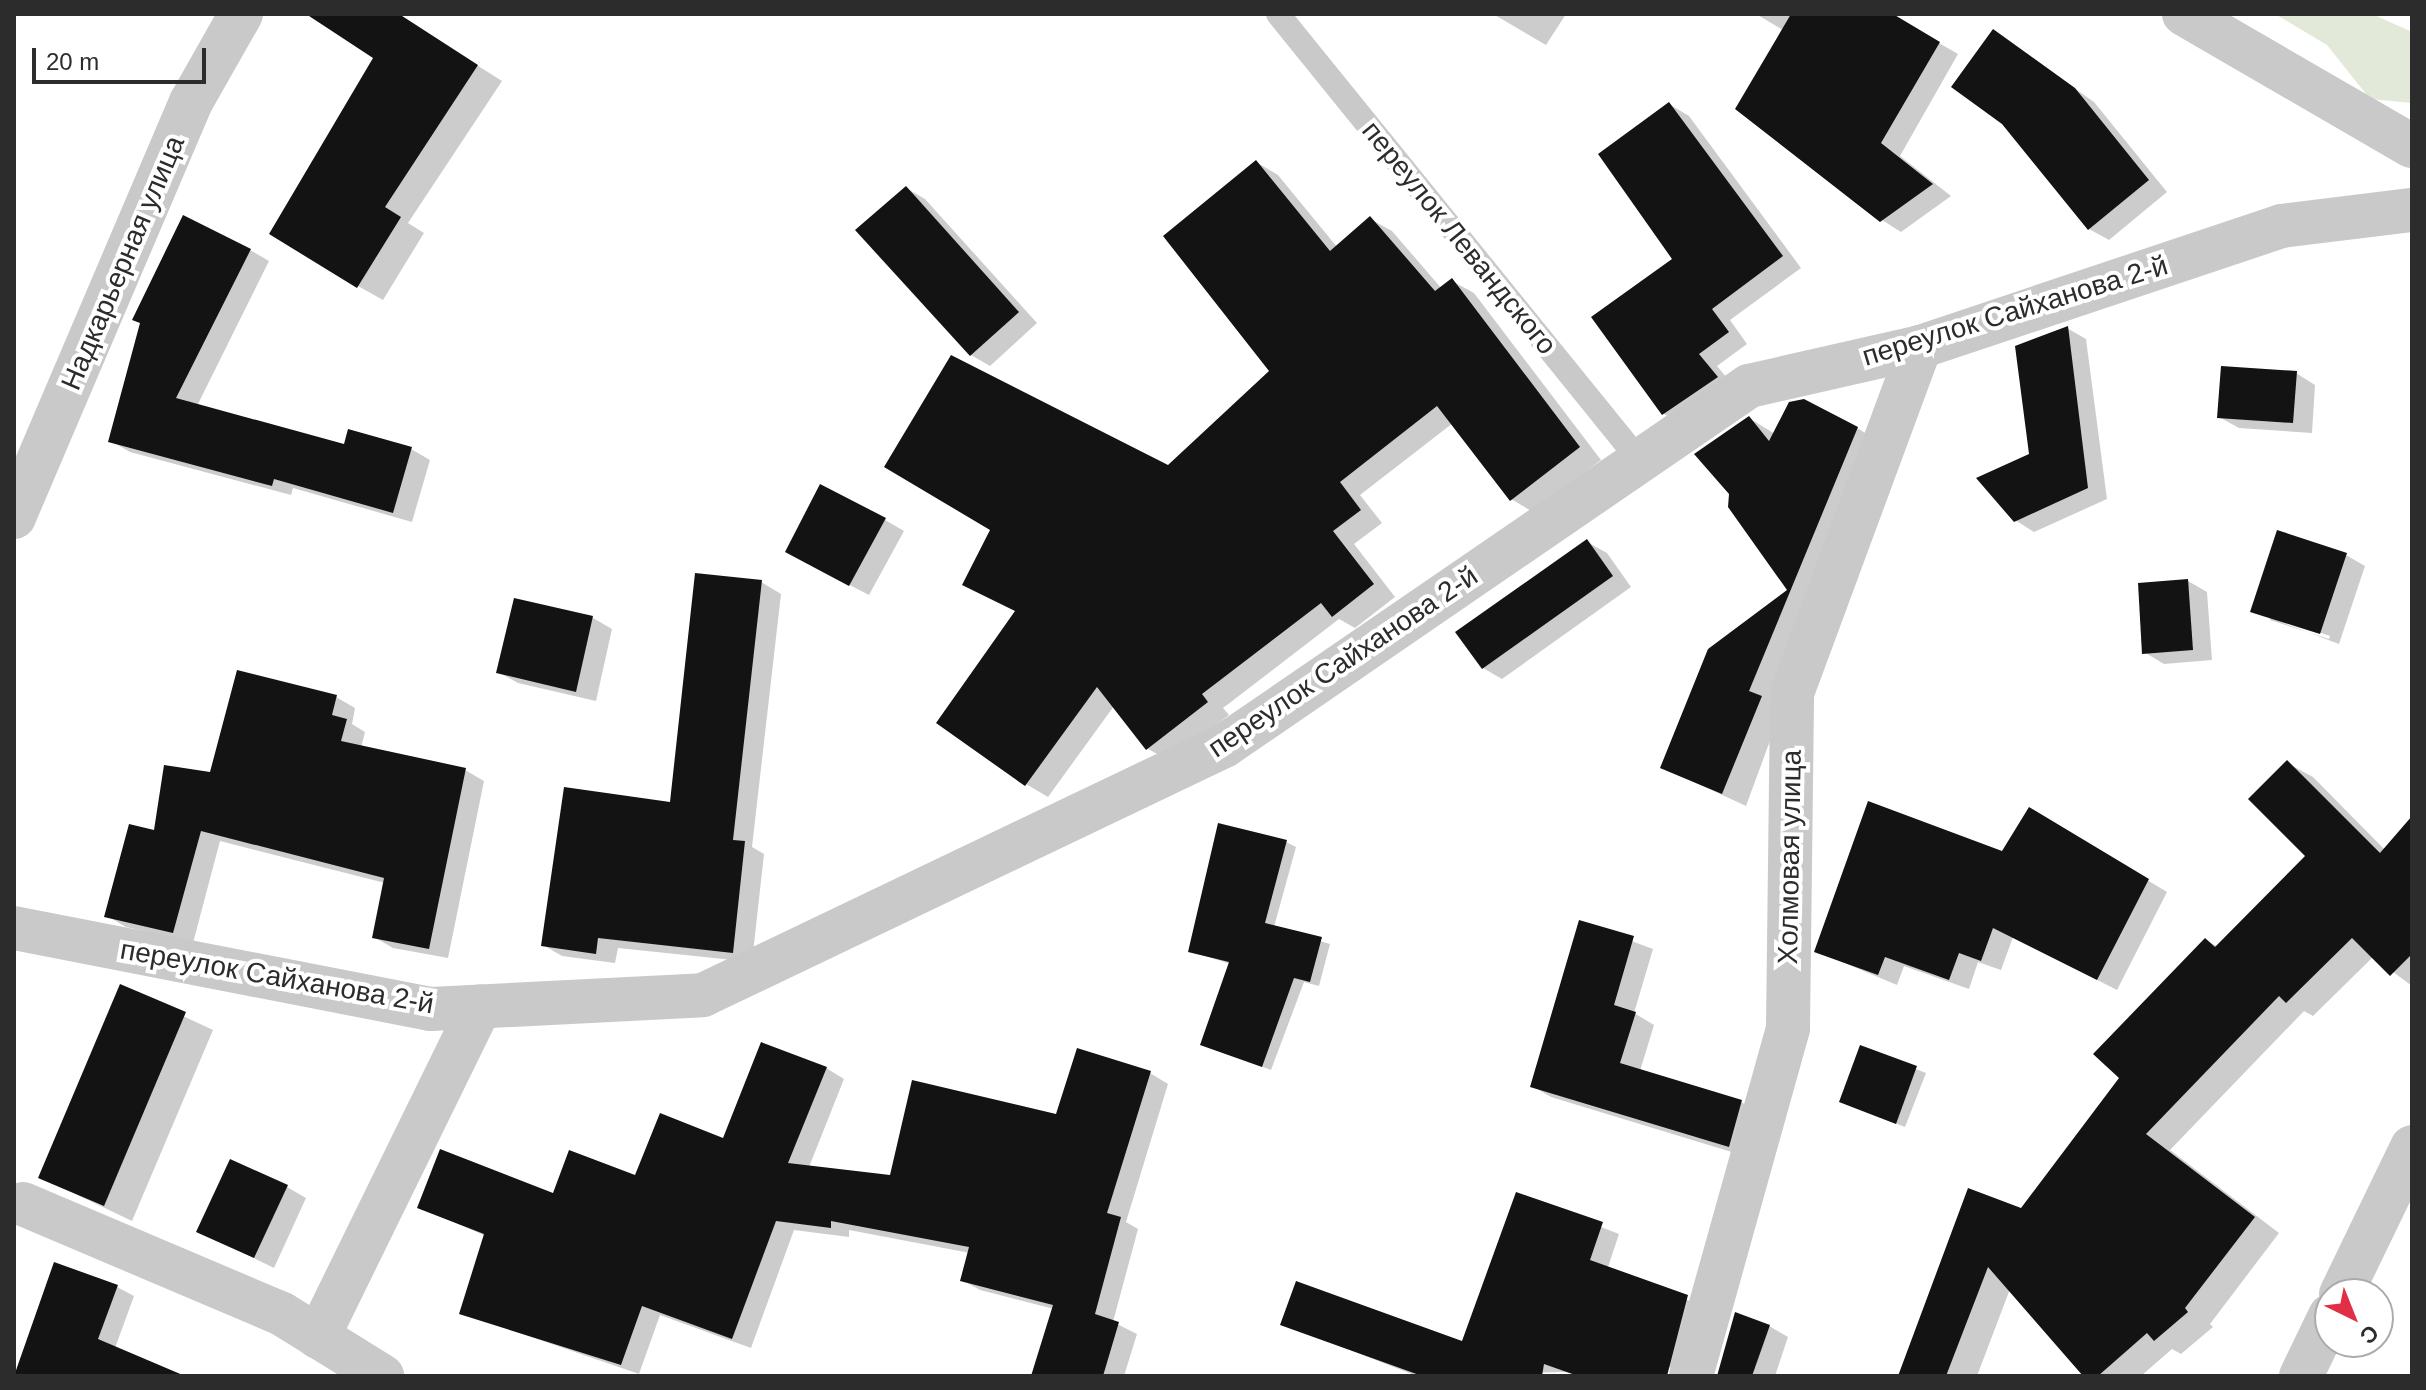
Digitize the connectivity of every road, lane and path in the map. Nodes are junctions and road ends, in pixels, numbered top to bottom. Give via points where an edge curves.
1 (241, 14) edge
2 (1278, 14) edge
3 (2184, 14) edge
4 (2412, 146) edge
5 (2412, 210) edge
6 (1920, 347) junction
7 (1640, 461) junction
8 (14, 517) edge
9 (14, 928) edge
10 (480, 1007) junction
11 (2412, 1147) edge
12 (23, 1204) dead end
13 (2349, 1278) edge
14 (318, 1337) junction
15 (2314, 1349) edge
16 (382, 1376) edge
17 (1691, 1376) edge
18 (2301, 1376) edge

1 - 8 street, Надкарьерная улица via 191,102
2 - 7 lane, переулок Левандского
3 - 4 street
5 - 6 street, переулок Сайханова 2-й via 2281,226
6 - 7 street, переулок Сайханова 2-й via 1749,386
6 - 17 street, Холмовая улица via 1792,693 1788,1028
7 - 10 street, переулок Сайханова 2-й via 1224,746 703,995
9 - 10 street, переулок Сайханова 2-й via 431,1009
10 - 14 street
11 - 13 street
12 - 14 street via 282,1314
14 - 16 street
15 - 18 street

